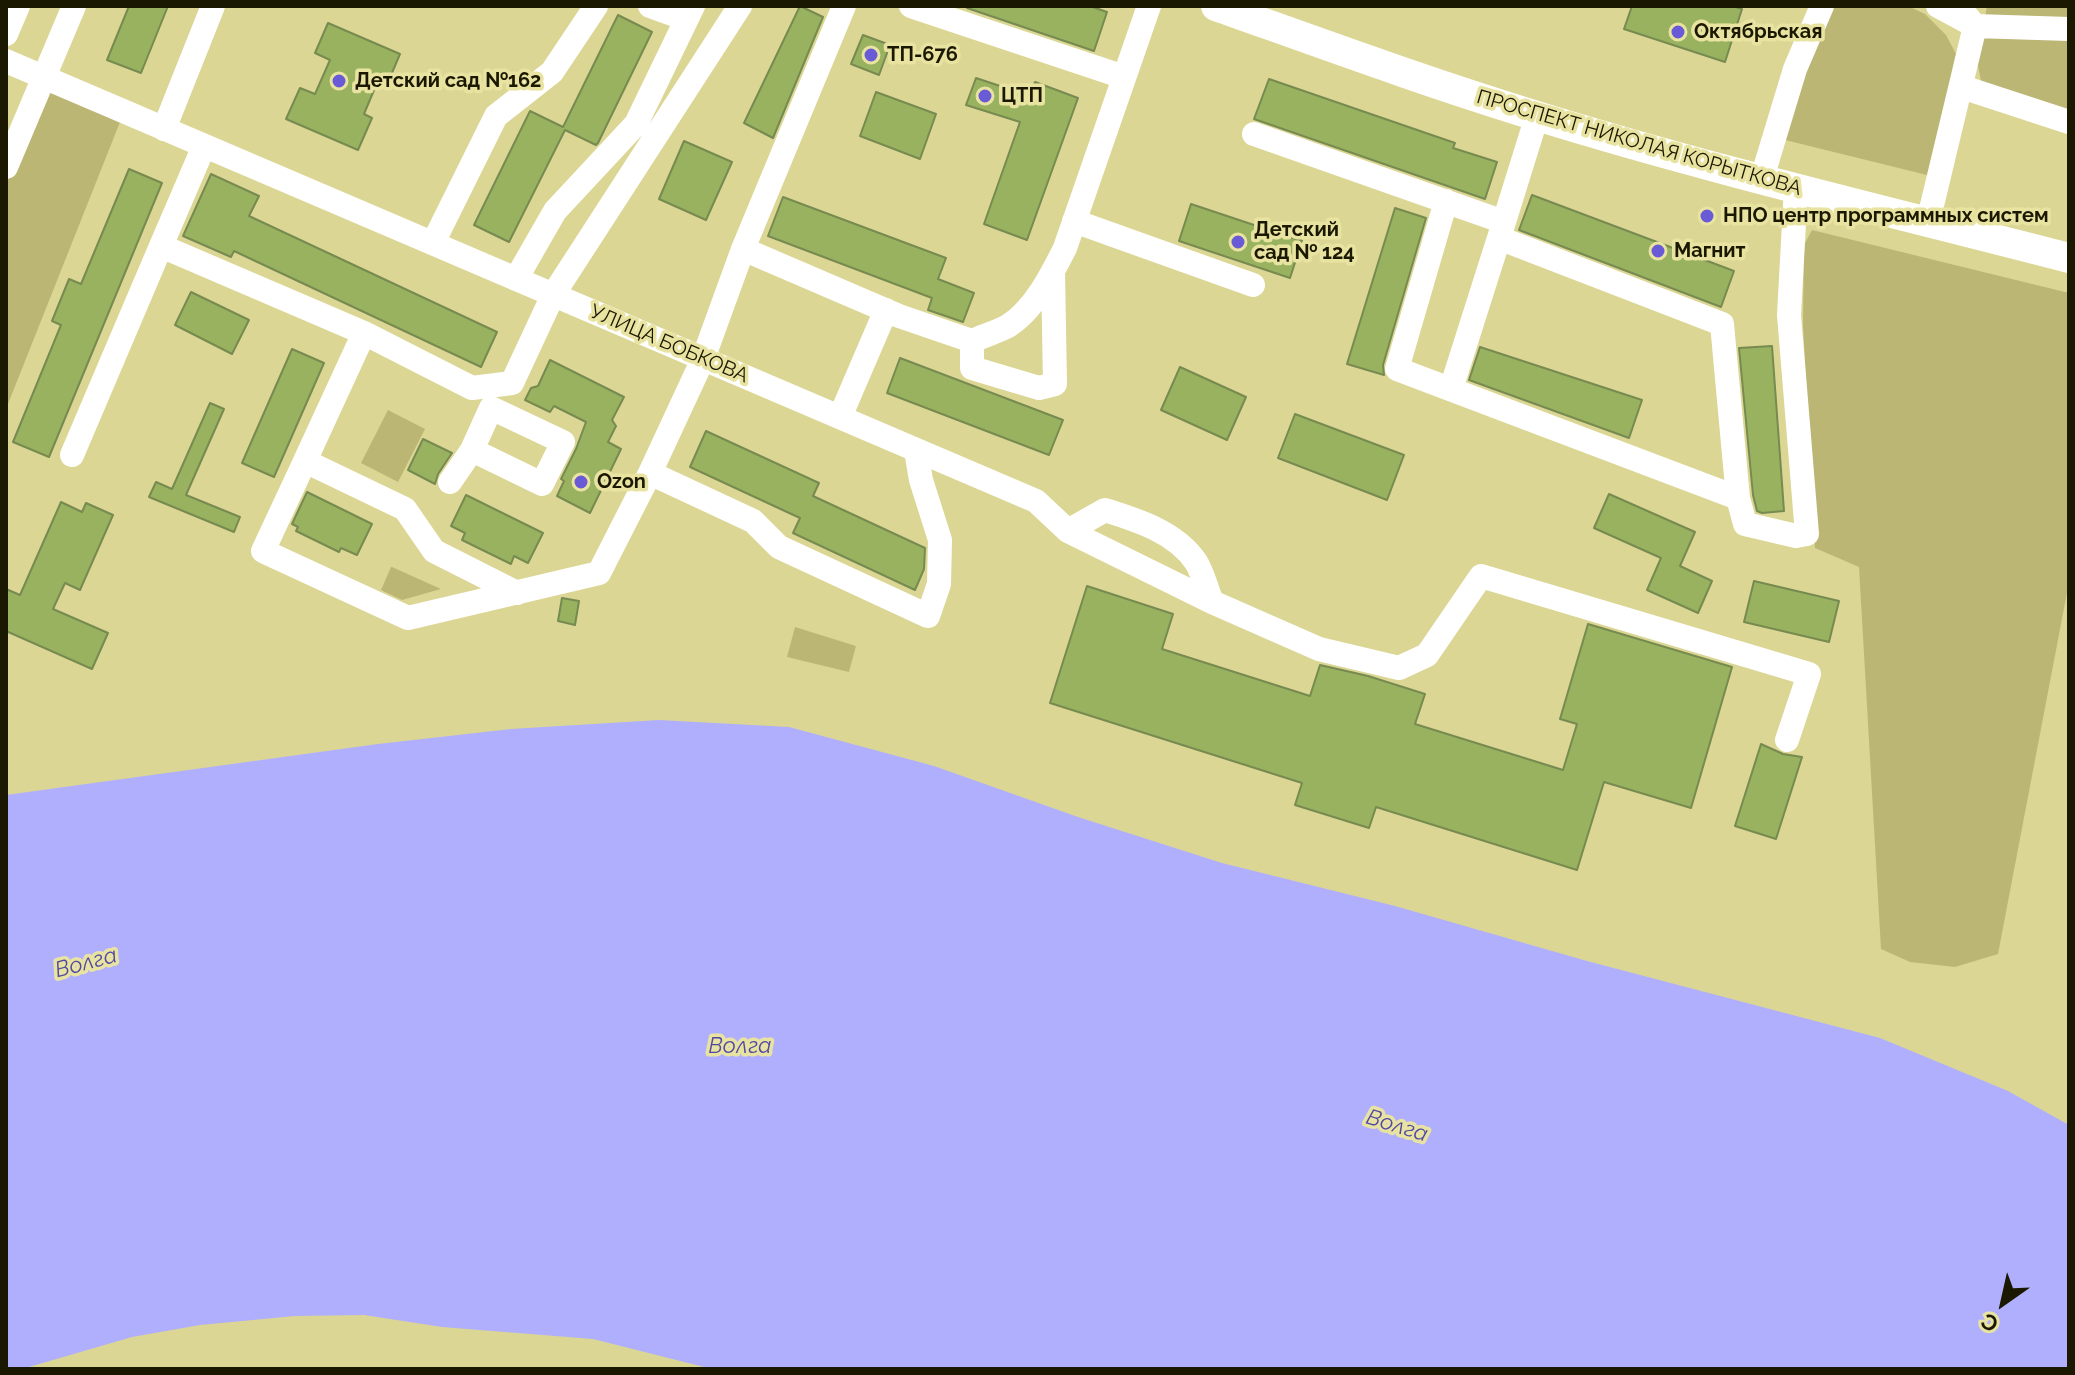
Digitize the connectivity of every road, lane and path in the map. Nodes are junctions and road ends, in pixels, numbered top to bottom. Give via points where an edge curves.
1 (18, 6) edge
2 (74, 6) edge
3 (213, 6) edge
4 (596, 6) edge
5 (650, 6) edge
6 (740, 6) edge
7 (844, 6) edge
8 (911, 6) edge
9 (1149, 6) edge
10 (1216, 6) edge
11 (1822, 6) edge
12 (1938, 6) edge
13 (1958, 6) edge
14 (690, 13) edge
15 (1977, 16) edge
16 (2069, 29) edge
17 (6, 34) edge
18 (6, 61) edge
19 (1124, 77) junction
20 (44, 78) junction
21 (1962, 87) junction
22 (1537, 116) junction
23 (2069, 122) edge
24 (164, 129) junction
25 (1254, 134) dead end
26 (204, 146) junction
27 (6, 167) edge
28 (1762, 178) junction
29 (1796, 187) junction
30 (1446, 201) junction
31 (1074, 221) junction
32 (1928, 222) junction
33 (1501, 230) junction
34 (433, 243) junction
35 (161, 246) junction
36 (743, 249) junction
37 (2069, 258) edge
38 (1053, 271) junction
39 (516, 279) junction
40 (1253, 285) dead end
41 (553, 295) junction
42 (886, 310) junction
43 (364, 333) junction
44 (972, 341) junction
45 (703, 359) junction
46 (1451, 389) junction
47 (492, 396) junction
48 (840, 417) junction
49 (472, 450) junction
50 (916, 450) junction
51 (72, 455) dead end
52 (305, 461) junction
53 (650, 473) junction
54 (450, 482) dead end
55 (1738, 498) junction
56 (1068, 531) junction
57 (517, 593) junction
58 (1212, 602) junction
59 (1787, 740) dead end

1 - 17 street
2 - 20 street
3 - 24 street
4 - 34 street via 552,72 496,116
5 - 14 street
6 - 41 street
7 - 36 street
8 - 19 street
9 - 19 street
10 - 22 main road, ПРОСПЕКТ НИКОЛАЯ КОРЫТКОВА
11 - 28 street via 1795,69
12 - 15 street
13 - 15 street
14 - 39 street via 636,124 555,211
15 - 16 street
15 - 21 street
18 - 20 street, УЛИЦА БОБКОВА
19 - 31 street
20 - 24 street, УЛИЦА БОБКОВА
20 - 27 street
21 - 23 street
21 - 32 street
22 - 28 main road, ПРОСПЕКТ НИКОЛАЯ КОРЫТКОВА
22 - 33 street
24 - 26 street, УЛИЦА БОБКОВА
25 - 30 street
26 - 34 street, УЛИЦА БОБКОВА
26 - 35 street
28 - 29 main road, ПРОСПЕКТ НИКОЛАЯ КОРЫТКОВА
29 - 32 main road, ПРОСПЕКТ НИКОЛАЯ КОРЫТКОВА
29 - 55 street via 1789,315 1807,534 1745,524
30 - 33 street
30 - 46 street via 1397,369
31 - 38 street
31 - 40 street
32 - 37 main road, ПРОСПЕКТ НИКОЛАЯ КОРЫТКОВА
33 - 46 street
33 - 55 street via 1722,324
34 - 39 street, УЛИЦА БОБКОВА
35 - 43 street
35 - 51 street
36 - 42 street
36 - 45 street
38 - 44 street via 1009,325
38 - 44 street via 1055,384 1039,388 972,368
39 - 41 street, УЛИЦА БОБКОВА
41 - 45 street, УЛИЦА БОБКОВА
41 - 47 street via 512,383
42 - 44 street
42 - 48 street
43 - 47 street
43 - 52 street
45 - 48 street, УЛИЦА БОБКОВА
45 - 53 street
46 - 55 street
47 - 49 street
47 - 49 street via 563,442 542,484
48 - 50 street, УЛИЦА БОБКОВА
49 - 54 street
50 - 53 street via 940,540 939,584 928,616 779,547 753,521
50 - 56 street, УЛИЦА БОБКОВА via 1042,504
52 - 57 street via 405,509 434,551
52 - 57 street via 263,551 408,618
53 - 57 street via 599,573
56 - 58 street, УЛИЦА БОБКОВА
56 - 58 street via 1105,510 1148,526 1174,539 1196,562
58 - 59 street, УЛИЦА БОБКОВА via 1319,649 1399,668 1427,655 1481,576 1809,674

